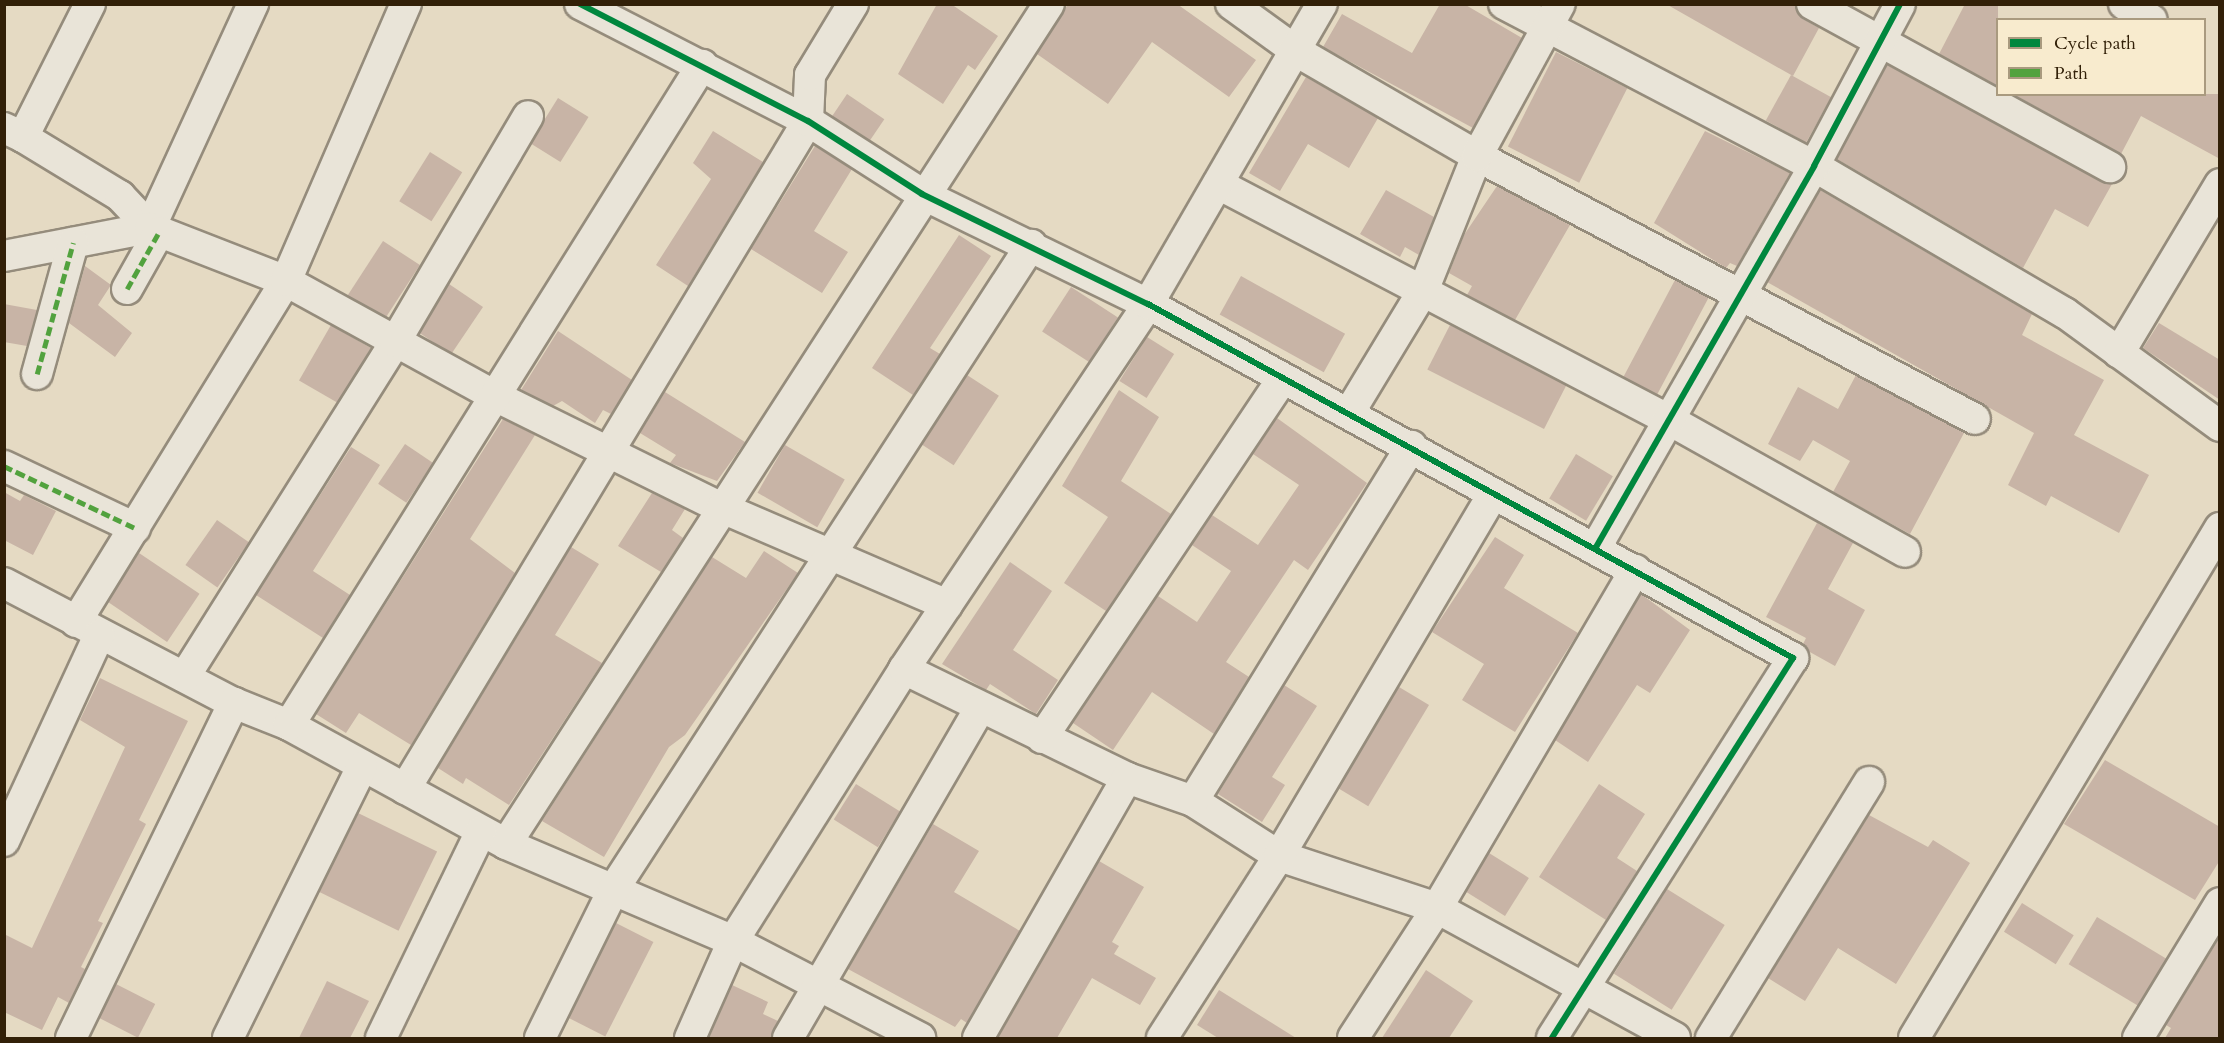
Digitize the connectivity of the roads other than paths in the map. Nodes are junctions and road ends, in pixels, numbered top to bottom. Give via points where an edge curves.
1 (90, 4) edge
2 (253, 4) edge
3 (406, 4) edge
4 (580, 4) edge
5 (853, 4) edge
6 (1049, 4) edge
7 (1231, 4) edge
8 (1322, 4) edge
9 (1504, 4) edge
10 (1812, 4) edge
11 (1900, 4) edge
12 (2124, 4) edge
13 (1553, 16) edge
14 (2148, 18) edge
15 (1881, 42) junction
16 (1296, 51) junction
17 (702, 65) junction
18 (528, 116) dead end
19 (808, 121) junction
20 (14, 132) edge
21 (1476, 156) junction
22 (1814, 166) junction
23 (2110, 167) dead end
24 (1218, 184) junction
25 (2220, 184) edge
26 (922, 194) junction
27 (155, 230) junction
28 (72, 243) junction
29 (1031, 245) junction
30 (4, 256) edge
31 (286, 281) junction
32 (127, 289) dead end
33 (1423, 291) junction
34 (1741, 294) junction
35 (1148, 304) junction
36 (395, 342) junction
37 (2119, 353) junction
38 (37, 374) dead end
39 (1283, 378) junction
40 (495, 396) junction
41 (1349, 414) junction
42 (1975, 419) dead end
43 (1671, 421) junction
44 (2220, 426) edge
45 (1412, 447) junction
46 (610, 451) junction
47 (4, 466) edge
48 (1493, 494) junction
49 (722, 508) junction
50 (135, 528) junction
51 (2220, 528) edge
52 (1595, 549) junction
53 (1905, 552) dead end
54 (832, 556) junction
55 (1635, 570) junction
56 (4, 583) edge
57 (947, 605) junction
58 (88, 629) junction
59 (904, 669) junction
60 (185, 676) junction
61 (234, 703) junction
62 (979, 710) junction
63 (289, 725) junction
64 (1042, 738) junction
65 (362, 767) junction
66 (1127, 778) junction
67 (1869, 782) dead end
68 (405, 789) junction
69 (1193, 801) junction
70 (494, 838) junction
71 (4, 841) edge
72 (1279, 855) junction
73 (613, 890) junction
74 (2220, 903) edge
75 (1437, 908) junction
76 (733, 941) junction
77 (1587, 986) junction
78 (816, 987) junction
79 (71, 1038) edge
80 (228, 1038) edge
81 (381, 1038) edge
82 (540, 1038) edge
83 (690, 1038) edge
84 (788, 1038) edge
85 (920, 1038) edge
86 (978, 1038) edge
87 (1162, 1038) edge
88 (1353, 1038) edge
89 (1552, 1038) edge
90 (1674, 1038) edge
91 (1711, 1038) edge
92 (1914, 1038) edge
93 (2138, 1038) edge

1 - 20 street
2 - 27 street
3 - 31 street
4 - 17 street
5 - 19 street via 810,75
6 - 26 street
7 - 16 street
8 - 16 street
9 - 13 street
10 - 15 street
11 - 15 street
12 - 14 street
13 - 21 street
13 - 22 street
15 - 22 street
15 - 23 street
16 - 21 street
16 - 24 street
17 - 19 street
17 - 40 street
18 - 36 street
19 - 26 street
19 - 46 street
20 - 27 street via 120,196
21 - 33 street
21 - 34 street
22 - 34 street
22 - 37 street via 2065,313
24 - 33 street
24 - 35 street
25 - 37 street
26 - 29 street
26 - 49 street
27 - 28 street
27 - 31 street
27 - 32 street
28 - 30 street
28 - 38 street
29 - 35 street
29 - 54 street
31 - 36 street
31 - 50 street
33 - 41 street
33 - 43 street
34 - 42 street
34 - 43 street
35 - 39 street
35 - 57 street
36 - 40 street
36 - 60 street
37 - 44 street
39 - 41 street
39 - 64 street
40 - 46 street
40 - 63 street
41 - 45 street
43 - 52 street
43 - 53 street
45 - 48 street
45 - 69 street
46 - 49 street
46 - 68 street
47 - 50 street
48 - 52 street
48 - 72 street
49 - 54 street
49 - 70 street
50 - 58 street
51 - 92 street
52 - 55 street
54 - 57 street
54 - 73 street
55 - 75 street
55 - 77 street via 1793,658
56 - 58 street
57 - 59 street
58 - 60 street
58 - 71 street
59 - 62 street
59 - 76 street
60 - 61 street
61 - 63 street
61 - 79 street
62 - 64 street
62 - 78 street
63 - 65 street
64 - 66 street
65 - 68 street
65 - 80 street
66 - 69 street
66 - 86 street
67 - 91 street
68 - 70 street
69 - 72 street
70 - 73 street
70 - 81 street
72 - 75 street
72 - 87 street
73 - 76 street
73 - 82 street
74 - 93 street
75 - 77 street
75 - 88 street
76 - 78 street
76 - 83 street
77 - 89 street
77 - 90 street
78 - 84 street
78 - 85 street

